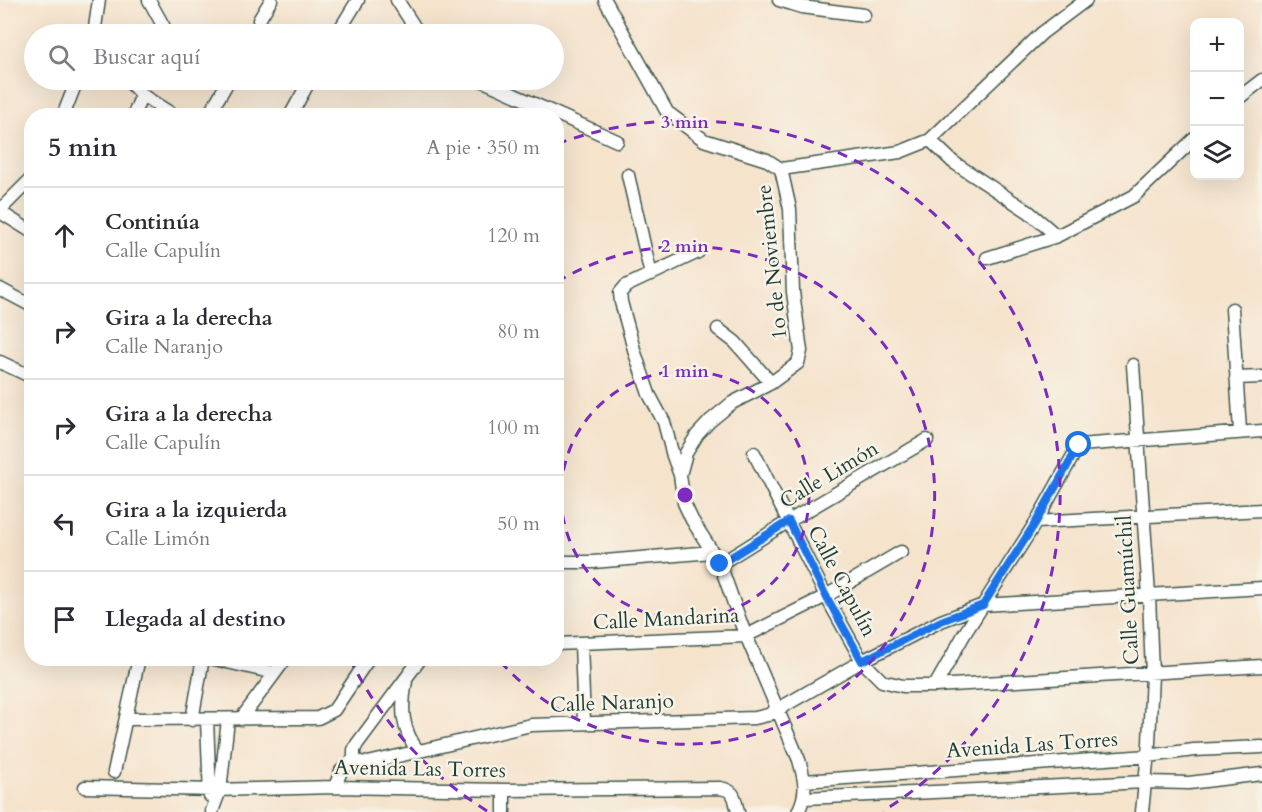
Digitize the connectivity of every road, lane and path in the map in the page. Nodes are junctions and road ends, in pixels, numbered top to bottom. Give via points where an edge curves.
1 (99, 0) edge
2 (149, 0) edge
3 (271, 0) edge
4 (366, 0) edge
5 (397, 0) edge
6 (605, 0) edge
7 (779, 0) edge
8 (1086, 0) edge
9 (357, 4) edge
10 (864, 15) dead end
11 (259, 20) dead end
12 (95, 24) edge
13 (162, 24) edge
14 (344, 24) edge
15 (412, 24) edge
16 (1262, 80) edge
17 (73, 90) edge
18 (137, 90) edge
19 (223, 90) edge
20 (304, 90) edge
21 (504, 90) edge
22 (1244, 93) edge
23 (142, 95) junction
24 (66, 108) edge
25 (136, 108) edge
26 (162, 108) edge
27 (213, 108) edge
28 (294, 108) edge
29 (544, 108) edge
30 (564, 117) edge
31 (930, 140) junction
32 (617, 141) dead end
33 (1190, 143) edge
34 (781, 169) junction
35 (628, 175) dead end
36 (24, 186) edge
37 (0, 211) edge
38 (24, 227) edge
39 (1057, 236) junction
40 (698, 252) dead end
41 (987, 258) dead end
42 (651, 275) junction
43 (0, 290) edge
44 (24, 302) edge
45 (1232, 309) dead end
46 (718, 329) dead end
47 (0, 362) edge
48 (1133, 365) dead end
49 (24, 373) edge
50 (1262, 377) edge
51 (1236, 378) junction
52 (771, 383) junction
53 (1240, 431) junction
54 (1262, 431) edge
55 (927, 440) dead end
56 (1138, 440) junction
57 (754, 453) dead end
58 (680, 475) junction
59 (1262, 510) edge
60 (1143, 516) junction
61 (789, 521) junction
62 (1036, 522) junction
63 (712, 552) junction
64 (901, 552) dead end
65 (564, 562) edge
66 (720, 564) junction
67 (1262, 588) edge
68 (1149, 595) junction
69 (826, 596) junction
70 (980, 606) junction
71 (746, 636) junction
72 (581, 643) junction
73 (564, 644) edge
74 (862, 661) junction
75 (137, 666) edge
76 (202, 666) edge
77 (245, 666) edge
78 (280, 666) edge
79 (363, 666) edge
80 (415, 666) edge
81 (1262, 666) edge
82 (275, 673) junction
83 (1152, 674) junction
84 (406, 677) junction
85 (934, 686) junction
86 (778, 710) junction
87 (235, 719) junction
88 (126, 720) junction
89 (192, 720) junction
90 (207, 720) junction
91 (584, 722) junction
92 (1262, 747) edge
93 (418, 751) junction
94 (1148, 756) junction
95 (354, 759) junction
96 (114, 772) dead end
97 (923, 773) junction
98 (1262, 774) edge
99 (804, 781) junction
100 (1145, 782) junction
101 (85, 787) dead end
102 (335, 787) junction
103 (214, 790) junction
104 (504, 790) junction
105 (937, 792) junction
106 (805, 798) junction
107 (212, 812) edge
108 (504, 812) edge
109 (738, 812) edge
110 (798, 812) edge
111 (1142, 812) edge

1 - 12 street
2 - 13 street
3 - 11 street
4 - 9 street
5 - 15 street
6 - 34 street, 1o de Noviembre via 667,112 704,140 767,160
7 - 10 street
8 - 31 street via 1042,33
9 - 14 street
16 - 22 street
17 - 24 street
18 - 23 street
19 - 27 street
20 - 28 street
21 - 29 street
23 - 25 street
23 - 26 street
30 - 32 street
31 - 34 street via 900,152
31 - 39 street via 953,162 1029,212
33 - 39 street via 1134,196
34 - 52 street, 1o de Noviembre via 790,209 793,292 801,351 798,363
35 - 42 street
36 - 37 street
37 - 38 street
39 - 41 street
40 - 42 street
42 - 58 street via 626,286 620,293 621,302 635,353 664,422
43 - 44 street
45 - 51 street
46 - 52 street via 735,342
47 - 49 street
48 - 56 street, Calle Guamúchil
50 - 51 street
51 - 53 street
52 - 58 street, 1o de Noviembre via 710,421 686,453
53 - 54 street
53 - 56 street
55 - 61 street, Calle Limón
56 - 60 street, Calle Guamúchil
56 - 62 street via 1079,445
57 - 61 street, Calle Capulín
58 - 63 street, 1o de Noviembre via 684,503
59 - 60 street
60 - 62 street
60 - 68 street, Calle Guamúchil
61 - 66 street, Calle Limón
61 - 69 street, Calle Capulín
62 - 70 street
63 - 65 street
63 - 66 street, 1o de Noviembre
64 - 69 street, Calle Mandarina
66 - 71 street, 1o de Noviembre
67 - 68 street, Calle Naranjo
68 - 70 street, Calle Naranjo
68 - 83 street, Calle Guamúchil
69 - 71 street, Calle Mandarina
69 - 74 street, Calle Capulín
70 - 74 street, Calle Naranjo
70 - 85 street
71 - 72 street, Calle Mandarina
71 - 86 street, 1o de Noviembre
72 - 73 street, Calle Mandarina
72 - 91 street
74 - 85 street via 882,681
74 - 86 street, Calle Naranjo
75 - 88 street
76 - 89 street
77 - 82 street
78 - 82 street
79 - 87 street via 333,710 318,718
80 - 84 street
81 - 83 street
82 - 87 street
83 - 85 street
83 - 94 street, Calle Guamúchil
84 - 93 street via 402,718
84 - 95 street via 357,744
86 - 91 street, Calle Naranjo via 755,718
86 - 99 street, 1o de Noviembre
87 - 90 street
87 - 103 street
88 - 89 street
88 - 96 street
89 - 90 street
90 - 103 street
91 - 93 street, Calle Naranjo via 531,725
92 - 94 street, Avenida Las Torres
93 - 95 street, Calle Naranjo via 368,763
94 - 97 street, Avenida Las Torres
94 - 100 street, Calle Guamúchil
95 - 102 street via 341,771
97 - 99 street, Avenida Las Torres
97 - 105 street
98 - 100 street, Avenida Las Torres via 1189,783
99 - 106 street, 1o de Noviembre
100 - 105 street, Avenida Las Torres
100 - 111 street, Calle Guamúchil
101 - 103 street, Avenida Las Torres
102 - 103 street, Avenida Las Torres
102 - 104 street, Avenida Las Torres
103 - 107 street
104 - 108 street
104 - 109 street, Avenida Las Torres via 720,788 734,794
105 - 106 street, Avenida Las Torres
106 - 110 street, 1o de Noviembre

